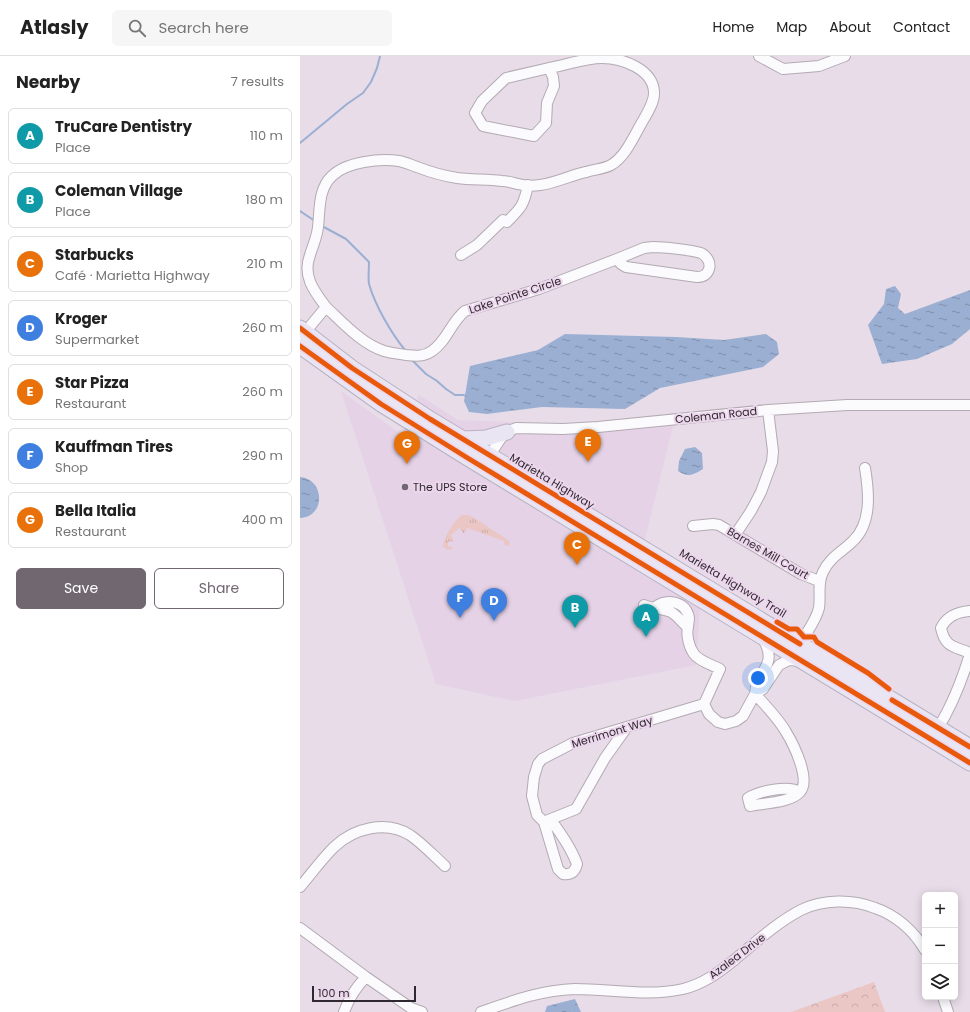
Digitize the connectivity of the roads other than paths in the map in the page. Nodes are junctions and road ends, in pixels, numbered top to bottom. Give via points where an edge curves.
1 (759, 56) edge
2 (845, 56) edge
3 (598, 57) edge
4 (549, 68) junction
5 (528, 185) junction
6 (460, 255) dead end
7 (617, 259) junction
8 (326, 307) junction
9 (301, 336) edge
10 (970, 406) edge
11 (768, 410) junction
12 (503, 436) junction
13 (463, 439) junction
14 (486, 461) junction
15 (865, 468) dead end
16 (512, 469) junction
17 (693, 526) dead end
18 (735, 535) junction
19 (819, 582) junction
20 (644, 605) dead end
21 (970, 611) edge
22 (762, 637) junction
23 (800, 644) junction
24 (970, 653) edge
25 (801, 661) junction
26 (755, 694) junction
27 (704, 704) junction
28 (627, 727) junction
29 (938, 728) junction
30 (970, 747) edge
31 (970, 763) edge
32 (800, 792) dead end
33 (547, 821) junction
34 (445, 866) dead end
35 (300, 887) edge
36 (300, 928) edge
37 (922, 945) edge
38 (366, 977) junction
39 (944, 1000) edge
40 (344, 1012) edge
41 (422, 1012) edge
42 (481, 1012) edge
43 (948, 1012) edge

1 - 2 street via 783,69 819,66
3 - 4 street
3 - 5 street, Lake Pointe Circle via 633,65 642,70 653,83 652,103 642,123 619,160 610,166 551,183
4 - 4 street via 506,78 482,101 475,113 483,126 534,136 546,123 547,103 554,86
5 - 6 street via 521,208 506,222 503,220 477,245
5 - 8 street, Lake Pointe Circle via 457,178 400,161 360,163 339,170 325,185 321,195 318,228 307,267 312,289
7 - 7 street, Lake Pointe Circle via 644,248 662,247 702,254 708,259 710,266 706,274 697,278 626,267
7 - 8 street, Lake Pointe Circle via 539,289 465,311 441,343 432,351 417,356 384,351 372,345
8 - 9 street
9 - 13 highway, Marietta Highway
9 - 14 highway, Marietta Highway via 381,404
10 - 11 street, Coleman Road via 847,404
11 - 12 street, Coleman Road via 598,427 516,428
11 - 18 street via 772,462 752,511
12 - 13 highway
12 - 14 street
12 - 16 highway via 503,453
13 - 14 highway, Marietta Highway
14 - 16 highway, Marietta Highway
14 - 22 highway, Marietta Highway
15 - 19 street via 868,485 866,516 862,529 853,541 831,559
16 - 23 highway, Marietta Highway
17 - 18 street, Barnes Mill Court via 719,525
18 - 19 street, Barnes Mill Court
19 - 23 street via 818,608
20 - 27 street via 650,608 669,602 678,604 685,610 689,622 689,644 694,654 720,669
21 - 24 street via 952,615 945,620 941,628 943,638 948,644
22 - 25 highway, Marietta Highway
22 - 26 street via 768,649 769,661 756,685
23 - 29 highway, Marietta Highway
24 - 29 street via 964,675
25 - 26 street via 789,660 781,664 763,689
25 - 31 highway, Marietta Highway
26 - 27 street via 739,719 728,724 713,718
26 - 32 street via 786,732 794,747 805,776
27 - 28 street, Merrimont Way
28 - 33 street via 605,758 576,809
28 - 33 street, Merrimont Way via 573,743 542,759 534,777 532,796 537,815
29 - 30 highway, Marietta Highway
33 - 33 street via 569,847 577,864 575,871 563,874 558,869
34 - 35 street via 409,835 376,827 349,836 335,847
36 - 38 street
37 - 42 street, Azalea Drive via 900,921 884,911 846,901 824,903 801,910 716,974 687,988 658,993 552,990 525,996
38 - 40 street via 355,988
38 - 41 street
39 - 43 street

